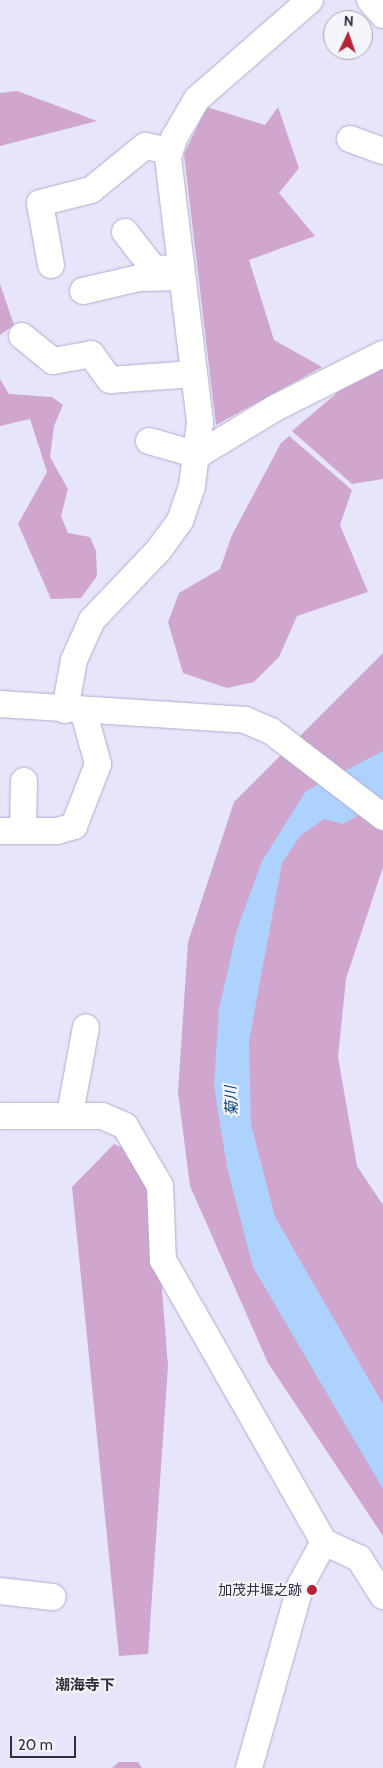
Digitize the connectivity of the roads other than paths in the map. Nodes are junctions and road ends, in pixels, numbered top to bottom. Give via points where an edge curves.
1 (310, 0) edge
2 (370, 0) edge
3 (288, 8) edge
4 (383, 15) edge
5 (350, 139) dead end
6 (170, 151) junction
7 (383, 151) edge
8 (125, 232) dead end
9 (52, 265) dead end
10 (182, 272) junction
11 (83, 291) dead end
12 (22, 336) dead end
13 (383, 354) edge
14 (194, 374) junction
15 (149, 441) dead end
16 (198, 455) junction
17 (0, 704) edge
18 (75, 712) junction
19 (24, 780) dead end
20 (383, 817) edge
21 (12, 831) edge
22 (86, 1026) dead end
23 (70, 1114) junction
24 (0, 1116) edge
25 (324, 1542) junction
26 (0, 1591) edge
27 (383, 1596) edge
28 (53, 1597) dead end
29 (249, 1768) edge

1 - 3 street
2 - 4 street
3 - 6 street via 197,99
5 - 7 street
6 - 9 street via 145,146 91,190 40,203
6 - 10 street
8 - 10 street via 154,269
10 - 11 street
10 - 14 street
12 - 14 street via 53,361 91,354 110,380
13 - 16 street via 277,407
14 - 16 street
15 - 16 street
16 - 18 street via 180,522 92,620 74,660
17 - 18 street
18 - 20 street via 235,717 259,725
18 - 21 street via 98,764 74,826
19 - 21 street
22 - 23 street
23 - 24 street
23 - 25 street via 102,1116 125,1126 160,1186 163,1260
25 - 27 street via 358,1558
25 - 29 street via 301,1584
26 - 28 street

